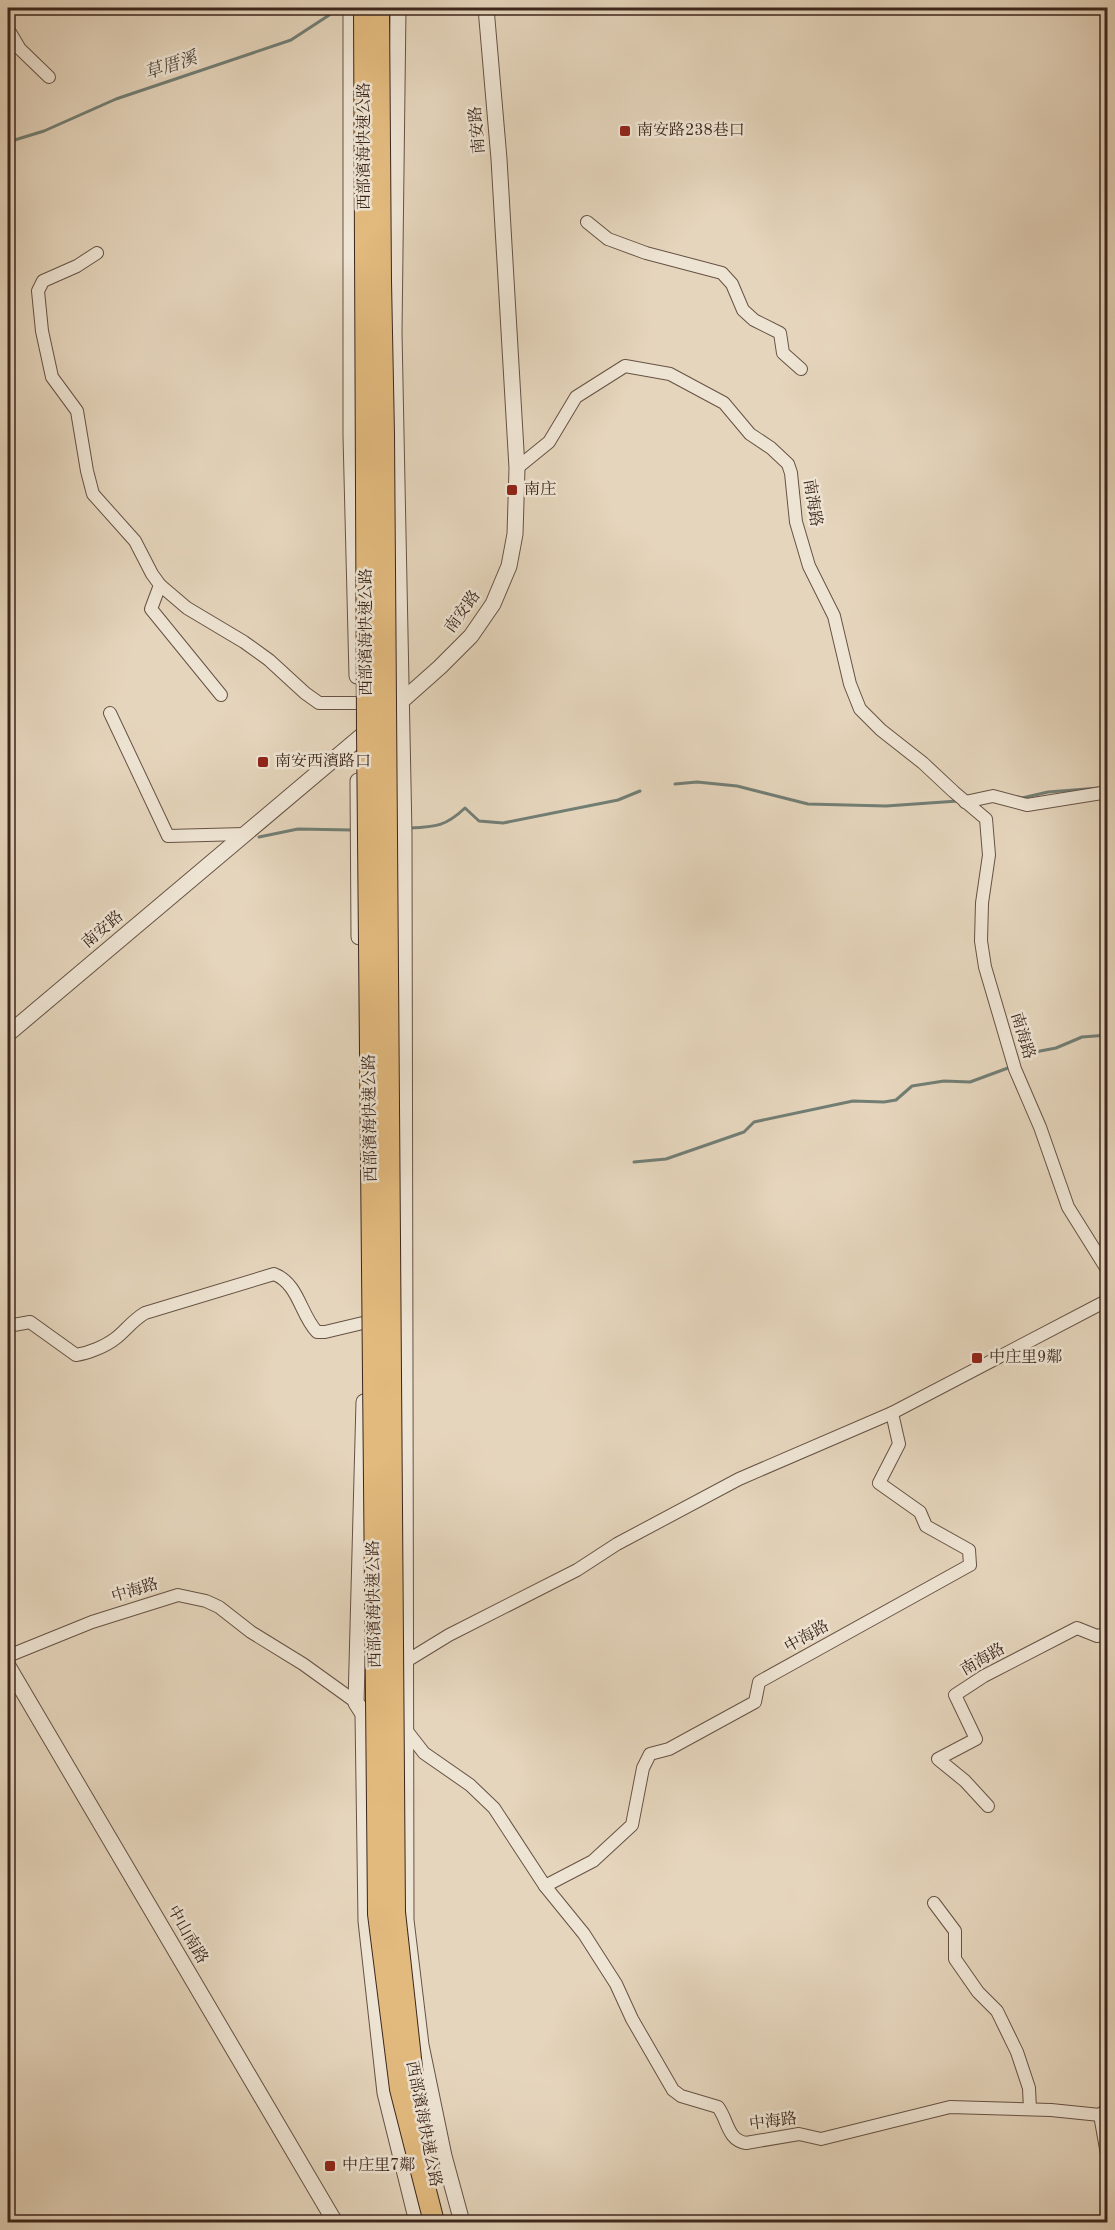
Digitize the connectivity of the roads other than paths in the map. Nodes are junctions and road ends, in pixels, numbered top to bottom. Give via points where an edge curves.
1 (351, 8) edge
2 (364, 8) edge
3 (379, 8) edge
4 (399, 8) edge
5 (486, 8) edge
6 (8, 29) edge
7 (49, 77) dead end
8 (587, 222) dead end
9 (97, 253) dead end
10 (801, 369) dead end
11 (517, 468) junction
12 (160, 585) junction
13 (220, 695) dead end
14 (400, 703) junction
15 (358, 704) junction
16 (110, 713) dead end
17 (359, 738) junction
18 (1107, 792) edge
19 (965, 802) junction
20 (244, 834) junction
21 (8, 1034) edge
22 (1107, 1271) edge
23 (1107, 1300) edge
24 (366, 1322) junction
25 (8, 1326) edge
26 (892, 1413) junction
27 (1107, 1633) edge
28 (8, 1656) edge
29 (405, 1661) junction
30 (8, 1666) edge
31 (356, 1703) junction
32 (405, 1726) junction
33 (988, 1806) dead end
34 (545, 1886) junction
35 (934, 1903) dead end
36 (1030, 2109) junction
37 (1104, 2112) edge
38 (1107, 2160) edge
39 (335, 2223) edge
40 (417, 2223) edge
41 (434, 2223) edge
42 (447, 2223) edge
43 (462, 2223) edge

1 - 15 street via 351,436
2 - 41 highway, 西部濱海快速公路, bridge via 378,1914 400,2089
3 - 42 highway, 西部濱海快速公路, bridge via 395,1912 413,2088
4 - 14 street via 394,333
5 - 11 street, 南安路
6 - 7 street via 20,49
8 - 10 street via 608,238 646,253 722,273 732,284 743,310 780,333 783,353
9 - 12 street via 43,281 38,291 42,331 52,377 77,411 93,494 135,541
11 - 14 street, 南安路 via 515,534 509,566 493,604 471,636
11 - 19 street, 南海路 via 549,442 576,397 625,366 670,374 724,402 750,434 788,464 796,522 809,566 834,616 860,709
12 - 13 street via 151,609
12 - 15 street via 187,608 269,660 319,703
14 - 15 street
14 - 17 street, 南安路
14 - 29 street via 404,834
15 - 17 street
16 - 20 street via 168,836
17 - 20 street, 南安路
17 - 24 street
18 - 19 street via 1027,805 993,796
19 - 22 street, 南海路 via 986,819 989,855 981,941 1015,1069 1068,1207
20 - 21 street, 南安路
23 - 26 street
24 - 25 street via 317,1332 290,1286 274,1274 145,1313 115,1339 85,1354 76,1355 30,1322
24 - 31 street
26 - 29 street via 739,1479
26 - 34 street, 中海路 via 900,1444 879,1483 920,1512 926,1526 969,1550 970,1565 759,1682 755,1702 669,1749 650,1754 643,1768 632,1825 593,1861
27 - 33 street, 南海路 via 1097,1636 1077,1628 955,1695 976,1739 938,1759 966,1781
28 - 31 street, 中海路 via 92,1622 178,1595 219,1607
29 - 31 street
29 - 32 street
30 - 39 street, 中山南路
31 - 32 street, 中海路
31 - 40 street via 363,1714 366,1920 385,2093
32 - 34 street, 中海路 via 424,1753 470,1785 494,1808
32 - 43 street via 406,1920 421,2045
34 - 36 street, 中海路 via 610,1974 674,2090 681,2096 718,2107 738,2142 800,2134 821,2139 950,2107
35 - 36 street via 955,1931 955,1959 997,2011 1017,2052 1029,2088
36 - 37 street, 中海路
37 - 38 street

